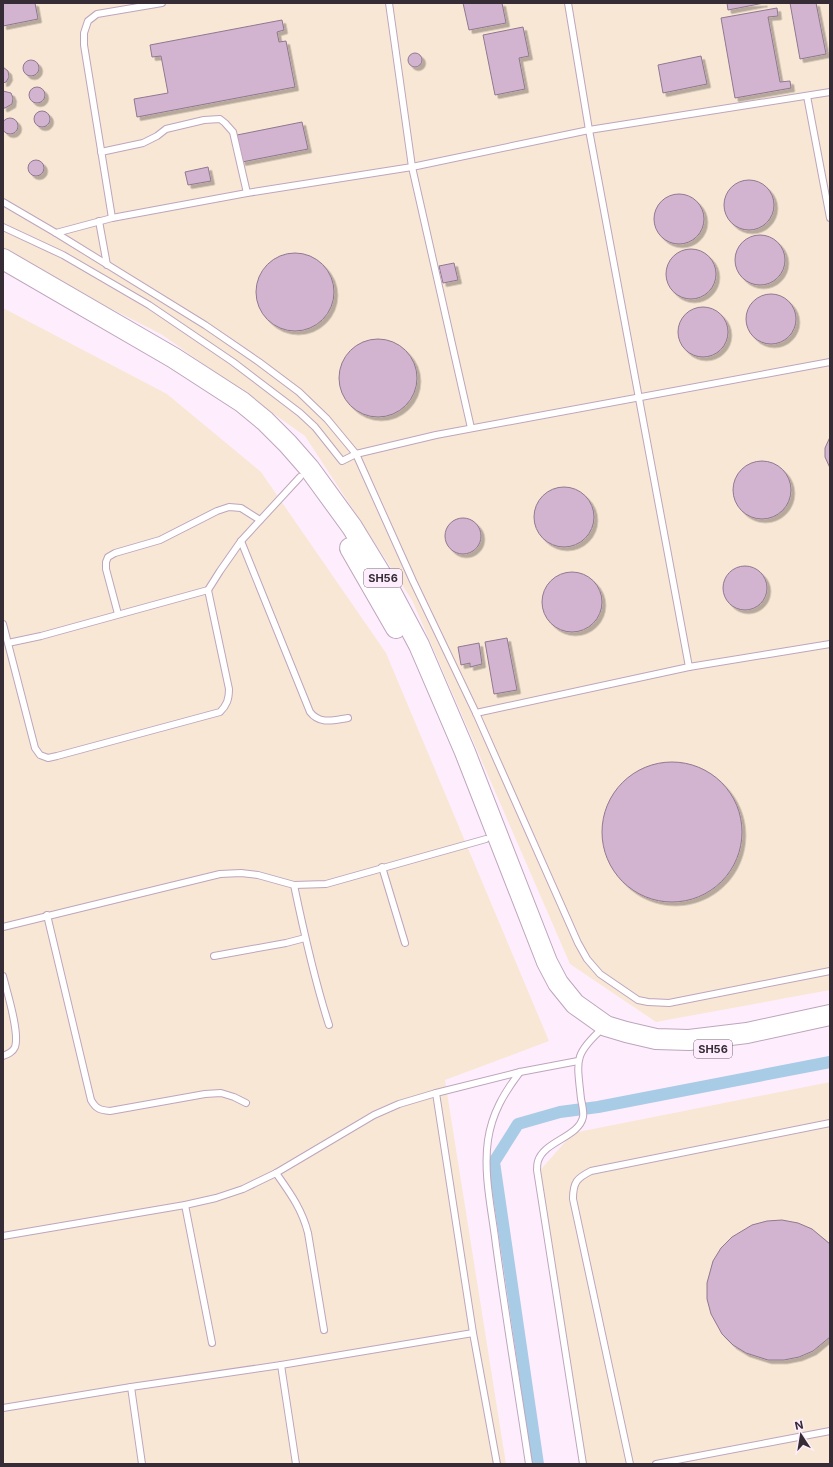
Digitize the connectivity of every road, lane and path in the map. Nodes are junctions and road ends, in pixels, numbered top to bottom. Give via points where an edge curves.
1 (162, 3) edge
2 (390, 3) edge
3 (568, 3) edge
4 (830, 92) edge
5 (807, 96) junction
6 (590, 130) junction
7 (101, 152) junction
8 (412, 167) junction
9 (247, 193) junction
10 (3, 202) edge
11 (112, 218) junction
12 (830, 218) edge
13 (99, 221) junction
14 (3, 227) edge
15 (56, 233) junction
16 (3, 259) edge
17 (107, 265) junction
18 (3, 272) edge
19 (830, 362) edge
20 (639, 397) junction
21 (471, 428) junction
22 (356, 454) junction
23 (300, 477) junction
24 (260, 520) junction
25 (241, 541) junction
26 (208, 590) junction
27 (118, 614) junction
28 (3, 624) edge
29 (8, 643) junction
30 (830, 644) edge
31 (689, 667) junction
32 (476, 713) junction
33 (348, 718) dead end
34 (486, 839) junction
35 (382, 867) junction
36 (294, 885) junction
37 (47, 916) junction
38 (3, 927) edge
39 (305, 938) junction
40 (405, 943) dead end
41 (214, 956) dead end
42 (830, 971) edge
43 (3, 976) edge
44 (830, 1015) edge
45 (329, 1025) dead end
46 (830, 1027) edge
47 (601, 1030) junction
48 (3, 1056) edge
49 (578, 1061) junction
50 (520, 1072) junction
51 (436, 1093) junction
52 (246, 1103) dead end
53 (830, 1123) edge
54 (276, 1173) junction
55 (185, 1205) junction
56 (3, 1236) edge
57 (324, 1330) dead end
58 (472, 1333) junction
59 (212, 1343) dead end
60 (281, 1365) junction
61 (131, 1387) junction
62 (3, 1408) edge
63 (830, 1431) edge
64 (142, 1464) edge
65 (296, 1464) edge
66 (497, 1464) edge
67 (529, 1464) edge
68 (583, 1464) edge
69 (630, 1464) edge
70 (656, 1464) edge

1 - 7 lane via 97,14 88,21 84,45
2 - 8 lane
3 - 6 lane
4 - 5 lane
5 - 6 lane
5 - 12 lane
6 - 8 lane
6 - 20 lane
7 - 9 lane via 143,143 166,129 220,119 233,132
7 - 11 lane
8 - 9 lane
8 - 21 lane
9 - 11 lane
10 - 15 lane
11 - 13 lane
13 - 15 lane
13 - 17 lane
14 - 22 lane via 63,255 149,305 233,362 300,413 315,427 342,461
15 - 17 lane
16 - 47 main road, SH56 via 174,358 242,402 265,421 309,468 352,527 385,581 419,645 468,759 547,962 558,983
17 - 22 lane via 205,325 299,392 327,419
18 - 23 main road, SH56 via 167,368 235,412 256,430
19 - 20 lane
20 - 21 lane
20 - 31 lane
21 - 22 lane
22 - 32 lane
23 - 24 lane
23 - 34 main road, SH56 via 341,533 409,650
24 - 25 lane
24 - 27 lane via 241,508 229,507 160,540 108,557 106,569
25 - 26 lane
25 - 33 lane via 310,712 318,719 326,721
26 - 27 lane
26 - 29 lane via 230,689 226,706 220,712 57,756 48,758 40,755 35,748
27 - 29 lane
28 - 29 lane
30 - 31 lane
31 - 32 lane
32 - 42 lane via 578,943 600,974 638,1000 669,1002
34 - 35 lane
34 - 47 main road, SH56 via 536,967 548,990 566,1013
35 - 36 lane via 326,884
35 - 40 lane
36 - 37 lane via 258,875 220,874
36 - 39 lane
37 - 38 lane
37 - 52 lane via 91,1100 95,1107 110,1111 221,1093
39 - 41 lane
39 - 45 lane
43 - 48 lane via 16,1040 10,1053
44 - 47 main road, SH56 via 747,1033 689,1040 656,1039 626,1032
46 - 47 main road, SH56 via 749,1044 689,1052 654,1050
47 - 49 lane via 584,1047
49 - 50 lane
49 - 68 lane via 583,1117 579,1126 543,1152 537,1170
50 - 51 lane
50 - 67 lane via 504,1094 495,1115 488,1138 486,1157 501,1279
51 - 54 lane via 399,1104 374,1115
51 - 58 lane
53 - 69 lane via 591,1171 580,1176 573,1187 575,1207
54 - 55 lane via 242,1189
54 - 57 lane via 305,1219
55 - 56 lane
55 - 59 lane
58 - 60 lane
58 - 66 lane
60 - 61 lane
60 - 65 lane
61 - 62 lane
61 - 64 lane
63 - 70 lane

